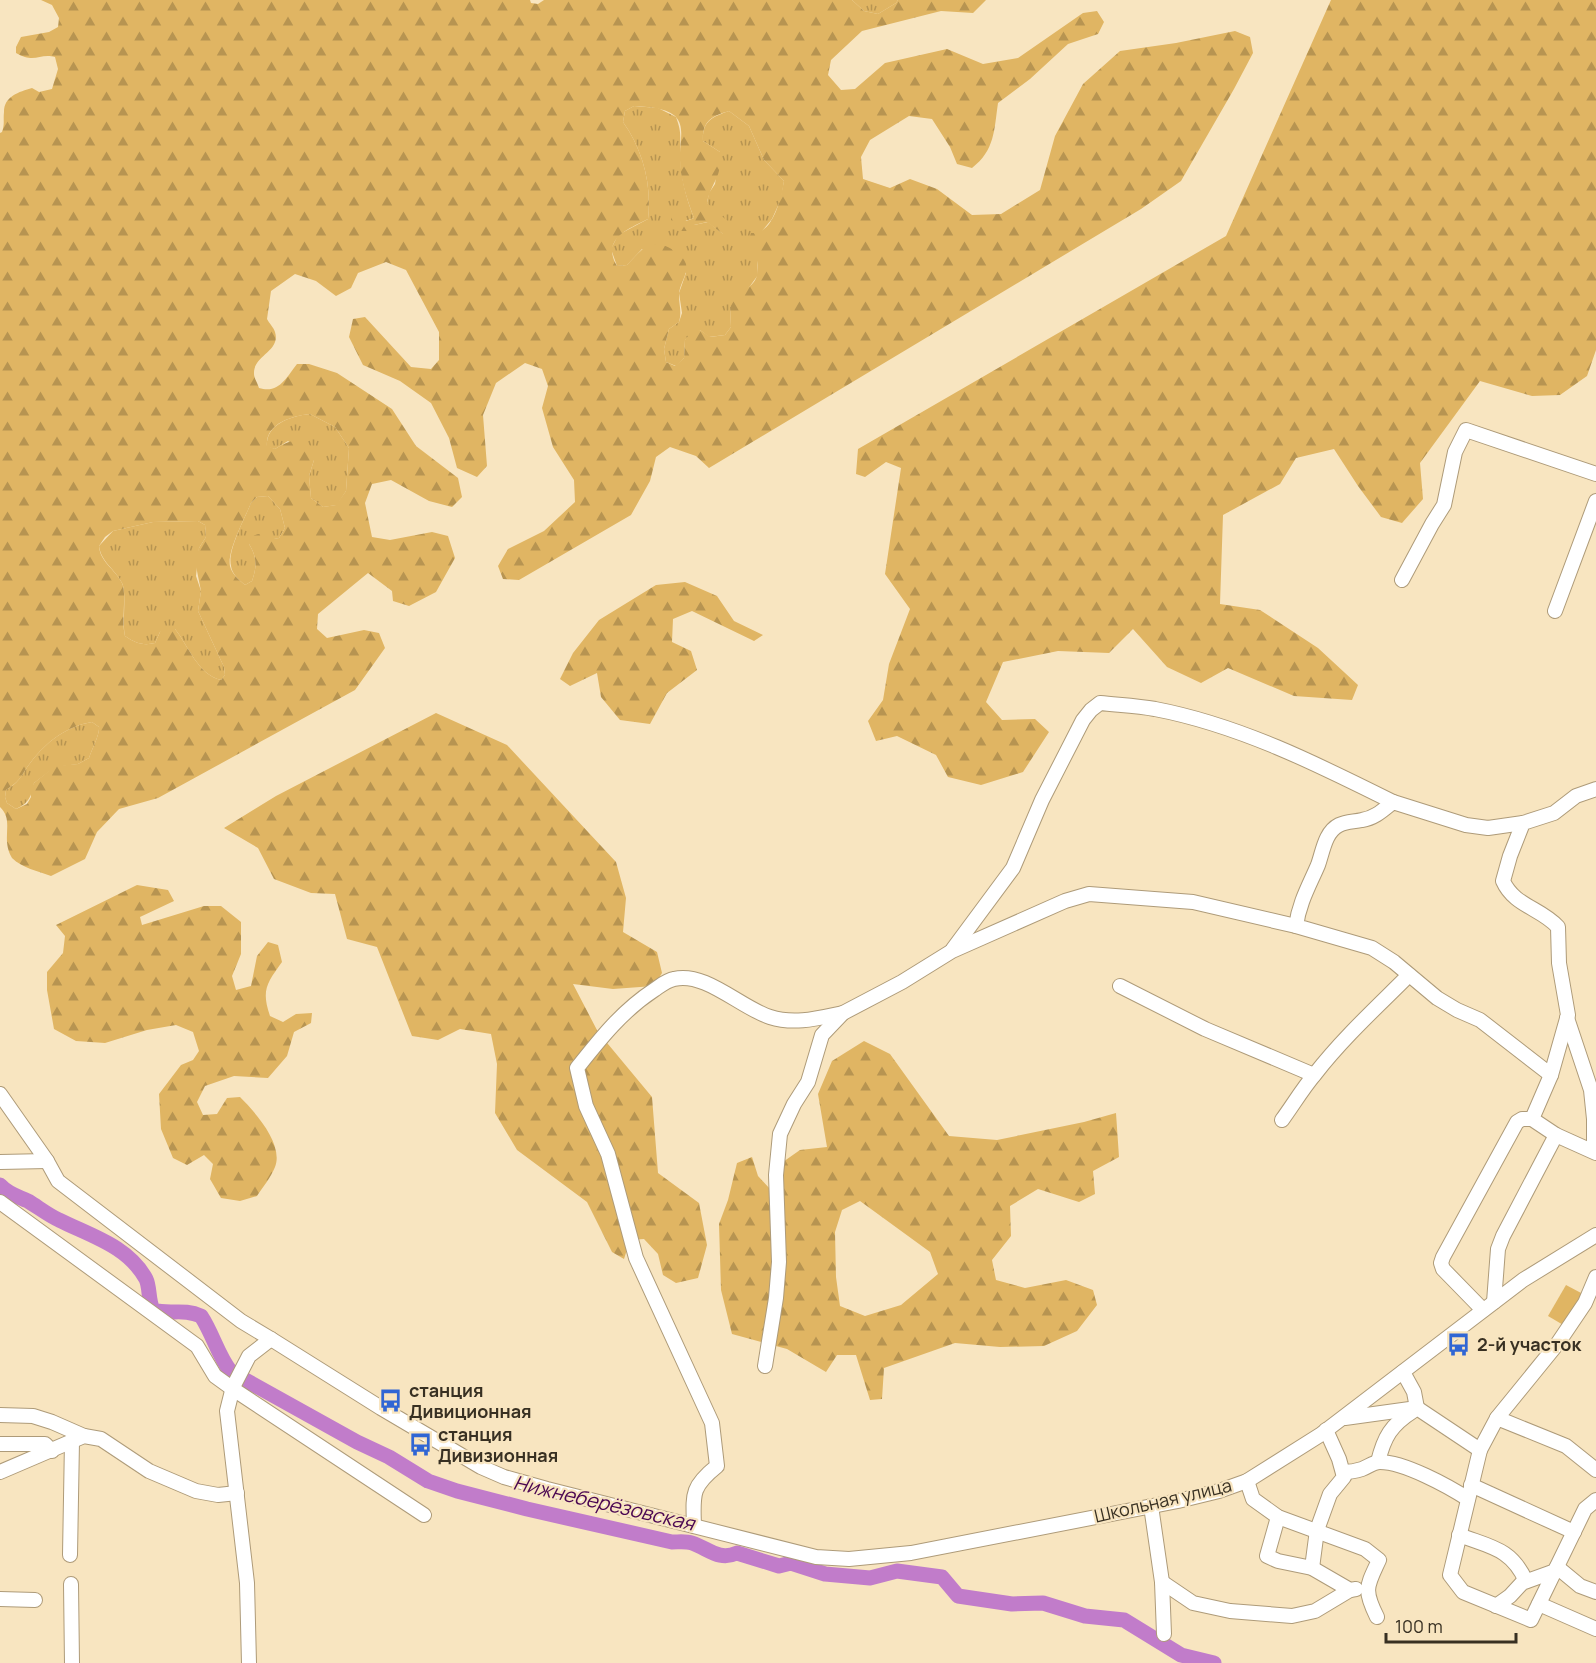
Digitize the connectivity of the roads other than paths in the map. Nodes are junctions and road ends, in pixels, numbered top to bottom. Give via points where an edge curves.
1 (1596, 474) edge
2 (1596, 501) edge
3 (1402, 580) dead end
4 (1555, 611) dead end
5 (1596, 789) edge
6 (1393, 802) junction
7 (1523, 823) junction
8 (1296, 926) junction
9 (952, 951) junction
10 (1409, 975) junction
11 (1120, 986) dead end
12 (843, 1013) junction
13 (1567, 1018) junction
14 (1314, 1075) junction
15 (1551, 1075) junction
16 (0, 1094) edge
17 (1532, 1119) junction
18 (1282, 1120) dead end
19 (1556, 1135) junction
20 (1595, 1152) edge
21 (47, 1161) junction
22 (0, 1162) edge
23 (0, 1202) edge
24 (1596, 1235) edge
25 (1596, 1277) edge
26 (1489, 1306) junction
27 (271, 1339) junction
28 (765, 1366) dead end
29 (1403, 1372) junction
30 (232, 1389) junction
31 (1417, 1408) junction
32 (0, 1415) edge
33 (1342, 1418) junction
34 (1497, 1418) junction
35 (1326, 1430) junction
36 (78, 1439) junction
37 (0, 1444) edge
38 (1480, 1450) junction
39 (51, 1451) junction
40 (1378, 1462) junction
41 (1596, 1470) edge
42 (0, 1472) edge
43 (1343, 1473) junction
44 (1247, 1481) junction
45 (1470, 1492) junction
46 (237, 1493) junction
47 (1596, 1500) edge
48 (1151, 1506) junction
49 (424, 1515) dead end
50 (1278, 1517) junction
51 (694, 1526) junction
52 (1317, 1530) junction
53 (1574, 1532) junction
54 (1459, 1535) junction
55 (70, 1555) dead end
56 (1312, 1568) junction
57 (1556, 1569) junction
58 (1526, 1581) junction
59 (1162, 1582) junction
60 (70, 1584) dead end
61 (1367, 1586) junction
62 (1350, 1590) junction
63 (1596, 1592) edge
64 (0, 1599) edge
65 (35, 1600) dead end
66 (1539, 1604) junction
67 (1496, 1606) junction
68 (1377, 1617) dead end
69 (1596, 1629) edge
70 (1164, 1634) dead end
71 (72, 1663) edge
72 (249, 1663) edge

1 - 3 street via 1466,430 1455,452 1444,505
2 - 4 street
5 - 7 street via 1576,796 1554,813
6 - 7 street via 1466,825 1488,828
6 - 8 street via 1371,818 1340,824 1328,836 1302,900
6 - 9 street via 1310,761 1219,725 1154,709 1100,703 1083,720 1013,868
7 - 13 street via 1503,881 1511,895 1558,927
8 - 9 street via 1193,902 1089,894 1047,908
8 - 10 street via 1372,948
9 - 12 street
10 - 14 street
10 - 15 street via 1437,998 1480,1020
11 - 14 street via 1205,1029
12 - 28 street via 822,1035 807,1082 780,1134 776,1175 779,1262
12 - 51 street via 812,1020 771,1017 701,980 672,979 618,1018 577,1068 586,1106 608,1154 636,1258 712,1423 717,1466 699,1480 693,1498
13 - 15 street
13 - 20 street via 1591,1090
14 - 18 street
15 - 17 street
16 - 21 street, Школьная улица
17 - 19 street
17 - 26 street via 1517,1122 1441,1263 1443,1269
19 - 20 street
19 - 26 street via 1503,1236
21 - 22 street
21 - 27 street, Школьная улица via 58,1181 241,1321
23 - 30 street via 197,1346 215,1376
24 - 26 street, Школьная улица
25 - 34 street via 1585,1303 1558,1343
26 - 29 street, Школьная улица
27 - 30 street via 249,1356
27 - 51 street, Школьная улица via 481,1467 504,1477
29 - 31 street via 1414,1392
29 - 33 street, Школьная улица
30 - 46 street via 227,1411
30 - 49 street
31 - 33 street
31 - 38 street
31 - 40 street via 1394,1425
32 - 36 street via 33,1416 52,1422
33 - 35 street, Школьная улица
34 - 38 street
34 - 41 street via 1566,1446
35 - 43 street
35 - 44 street, Школьная улица
36 - 39 street
36 - 46 street via 101,1439 149,1471 196,1491
36 - 55 street
37 - 39 street via 45,1444
38 - 45 street
39 - 42 street
40 - 43 street
40 - 45 street
43 - 52 street via 1330,1494
44 - 48 street, Школьная улица
44 - 50 street via 1253,1499
45 - 53 street
45 - 54 street
46 - 72 street via 247,1583
47 - 53 street via 1585,1509
48 - 51 street, Школьная улица via 911,1553 849,1559 816,1557
48 - 59 street
50 - 52 street
50 - 56 street via 1267,1556
52 - 56 street
52 - 61 street via 1365,1549 1379,1560
53 - 57 street
54 - 58 street via 1505,1552
54 - 67 street via 1450,1575 1463,1592
56 - 62 street
57 - 58 street
57 - 63 street
57 - 66 street
58 - 67 street
59 - 62 street via 1193,1603 1230,1611 1292,1616 1315,1611
59 - 70 street
60 - 71 street
61 - 62 street
61 - 68 street
64 - 65 street
66 - 67 street via 1531,1620
66 - 69 street

